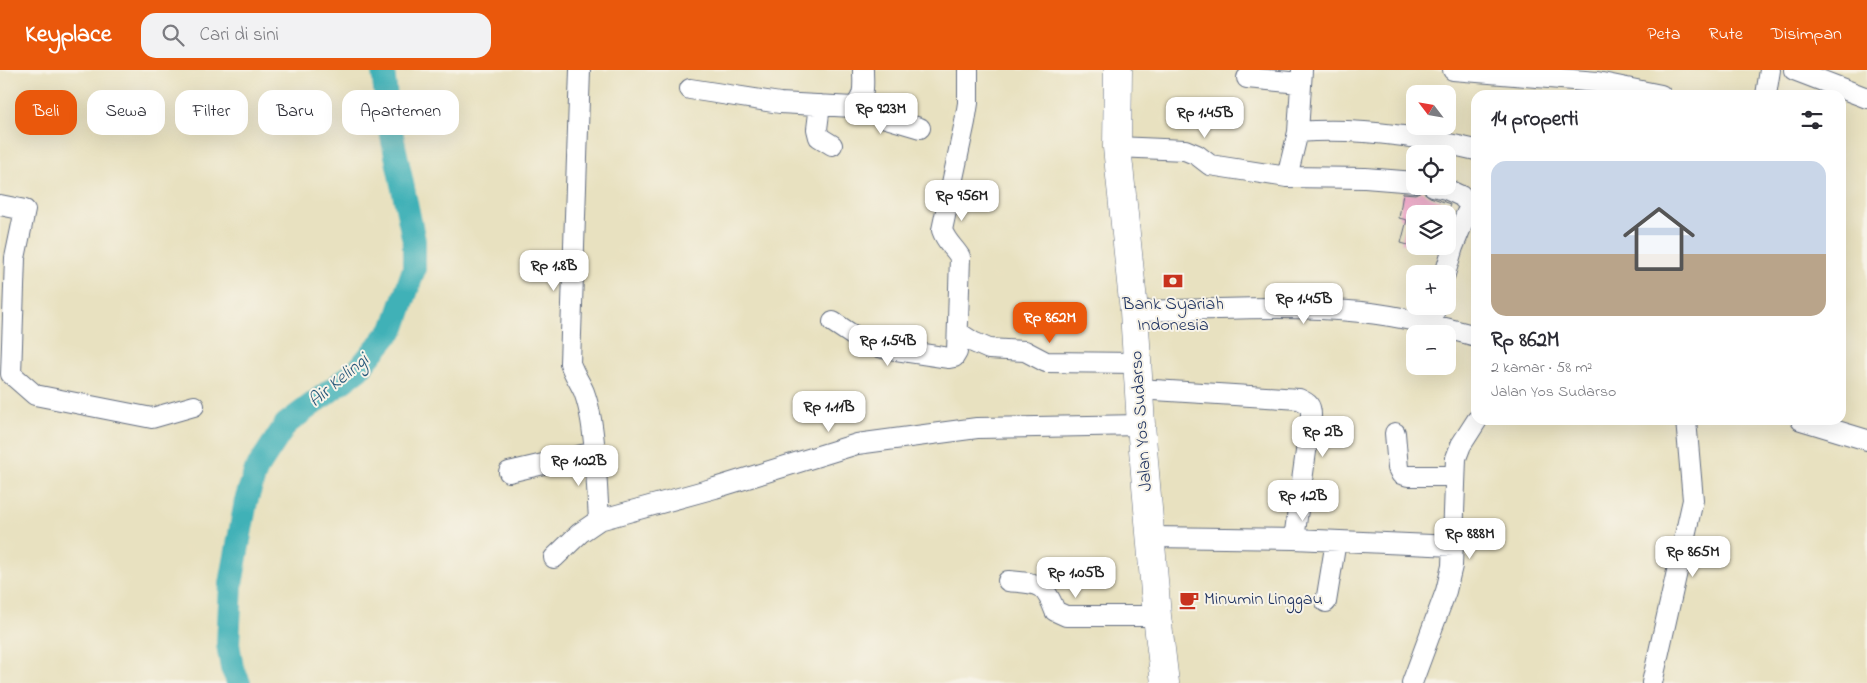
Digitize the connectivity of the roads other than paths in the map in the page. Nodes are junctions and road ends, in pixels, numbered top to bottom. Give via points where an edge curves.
1 (580, 70) edge
2 (863, 70) edge
3 (968, 70) edge
4 (1118, 70) edge
5 (1453, 70) edge
6 (1770, 70) edge
7 (1794, 70) edge
8 (1301, 77) edge
9 (1247, 78) dead end
10 (690, 89) dead end
11 (1636, 90) edge
12 (1767, 90) edge
13 (1867, 98) edge
14 (858, 103) junction
15 (820, 105) junction
16 (920, 128) dead end
17 (1298, 132) junction
18 (832, 145) dead end
19 (1117, 147) junction
20 (1471, 149) edge
21 (1287, 177) junction
22 (1406, 181) edge
23 (1456, 194) edge
24 (0, 205) edge
25 (1448, 265) edge
26 (1134, 312) junction
27 (1406, 314) edge
28 (1434, 315) edge
29 (833, 322) dead end
30 (959, 332) junction
31 (1471, 334) edge
32 (1137, 362) junction
33 (1138, 389) junction
34 (194, 406) dead end
35 (1140, 425) junction
36 (1474, 425) edge
37 (1686, 425) edge
38 (1818, 425) edge
39 (1395, 433) dead end
40 (1867, 440) edge
41 (595, 452) junction
42 (509, 472) dead end
43 (1455, 476) junction
44 (599, 520) junction
45 (1152, 537) junction
46 (1294, 539) junction
47 (1336, 541) junction
48 (1454, 546) junction
49 (554, 558) dead end
50 (1008, 581) dead end
51 (1326, 602) dead end
52 (1157, 616) junction
53 (1165, 683) edge
54 (1412, 683) edge
55 (1652, 683) edge

1 - 41 street via 570,364 584,393
2 - 14 street via 864,89
3 - 30 street via 965,122 942,230 946,241 960,257
4 - 19 highway, Jalan Yos Sudarso
5 - 11 street via 1597,82
6 - 12 street
7 - 13 street
8 - 9 street
8 - 17 street
10 - 15 street via 780,103
14 - 15 street via 853,107
14 - 16 street via 886,118
15 - 18 street via 819,137
17 - 20 street via 1343,130 1378,133
17 - 21 street
19 - 21 street via 1185,150 1210,165
19 - 26 highway, Jalan Yos Sudarso
21 - 22 street
23 - 25 street via 1468,203 1468,210
24 - 34 street via 25,210 15,258 11,374 35,395 152,418
26 - 27 street via 1307,308
26 - 32 highway, Jalan Yos Sudarso
28 - 31 street
29 - 30 street via 863,342 949,358 957,352
30 - 32 street via 989,349 1025,351 1046,362
32 - 33 highway, Jalan Yos Sudarso
33 - 35 highway, Jalan Yos Sudarso
33 - 46 street via 1299,399 1308,403 1311,415
35 - 44 street via 977,428 857,444
35 - 45 highway, Jalan Yos Sudarso
36 - 43 street via 1458,452
37 - 55 street via 1693,500
38 - 40 street
39 - 43 street via 1401,474
41 - 42 street
41 - 44 street
43 - 48 street
44 - 49 street
45 - 46 street
45 - 52 highway, Jalan Yos Sudarso
46 - 47 street
47 - 48 street
47 - 51 street
48 - 54 street via 1446,591
50 - 52 street via 1034,583 1047,593 1055,611 1066,616
52 - 53 highway, Jalan Yos Sudarso

